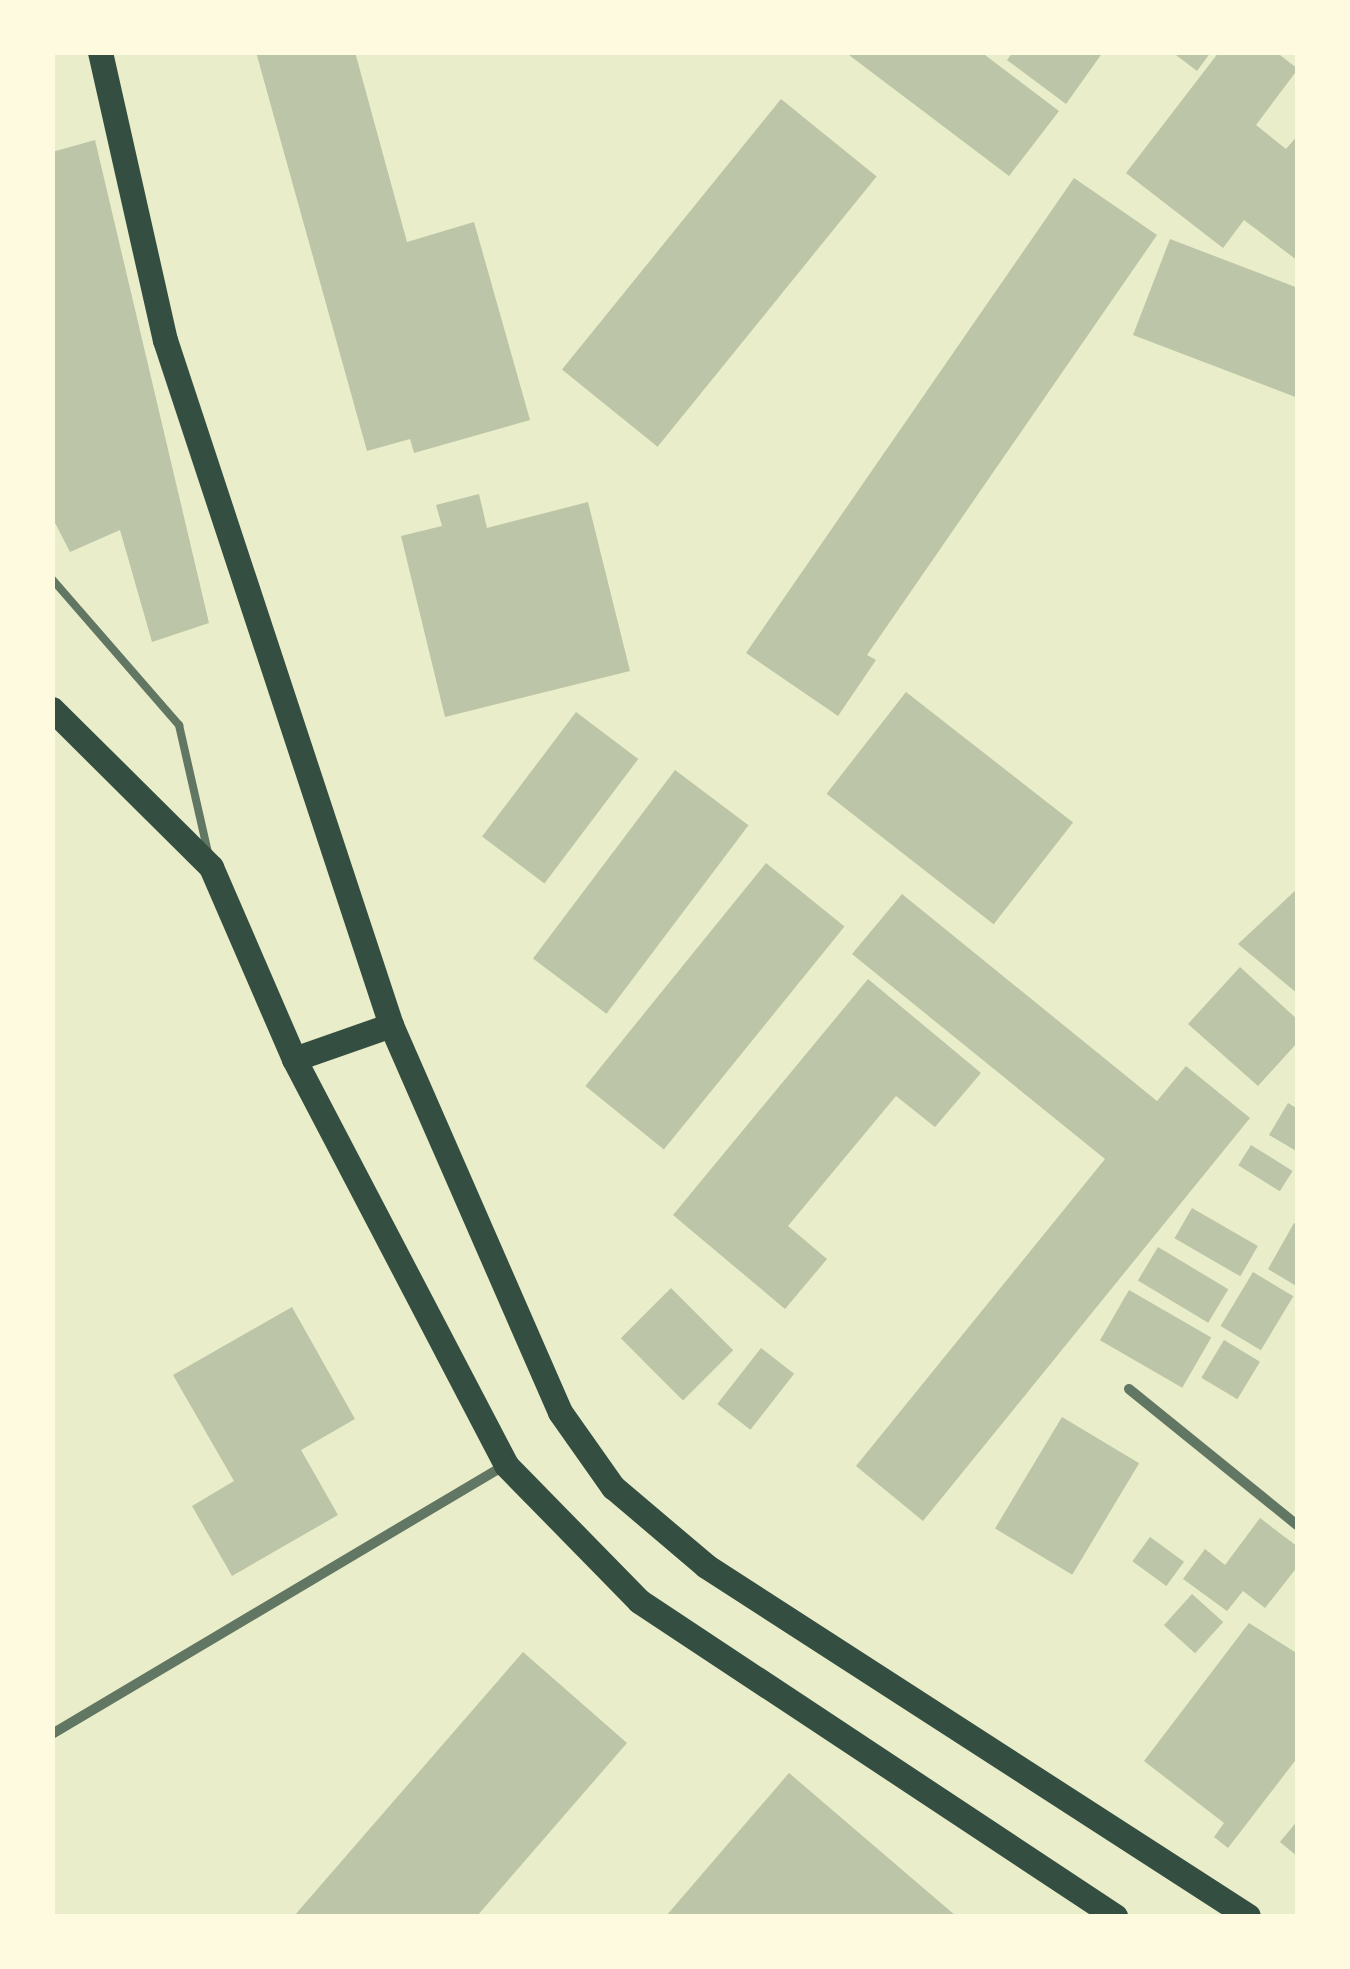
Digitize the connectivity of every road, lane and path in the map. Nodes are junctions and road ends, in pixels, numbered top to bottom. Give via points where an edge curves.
1 (100, 52) edge
2 (52, 579) edge
3 (52, 709) edge
4 (212, 867) junction
5 (391, 1026) junction
6 (294, 1060) junction
7 (1128, 1390) dead end
8 (506, 1465) junction
9 (1298, 1526) edge
10 (52, 1734) edge
11 (1115, 1916) edge
12 (1248, 1916) edge

1 - 5 main road via 165,340
2 - 4 lane via 179,725
3 - 4 main road
4 - 6 main road
5 - 6 main road
5 - 12 main road via 560,1412 613,1487 706,1566
6 - 8 main road
7 - 9 street
8 - 10 street
8 - 11 main road via 639,1601

